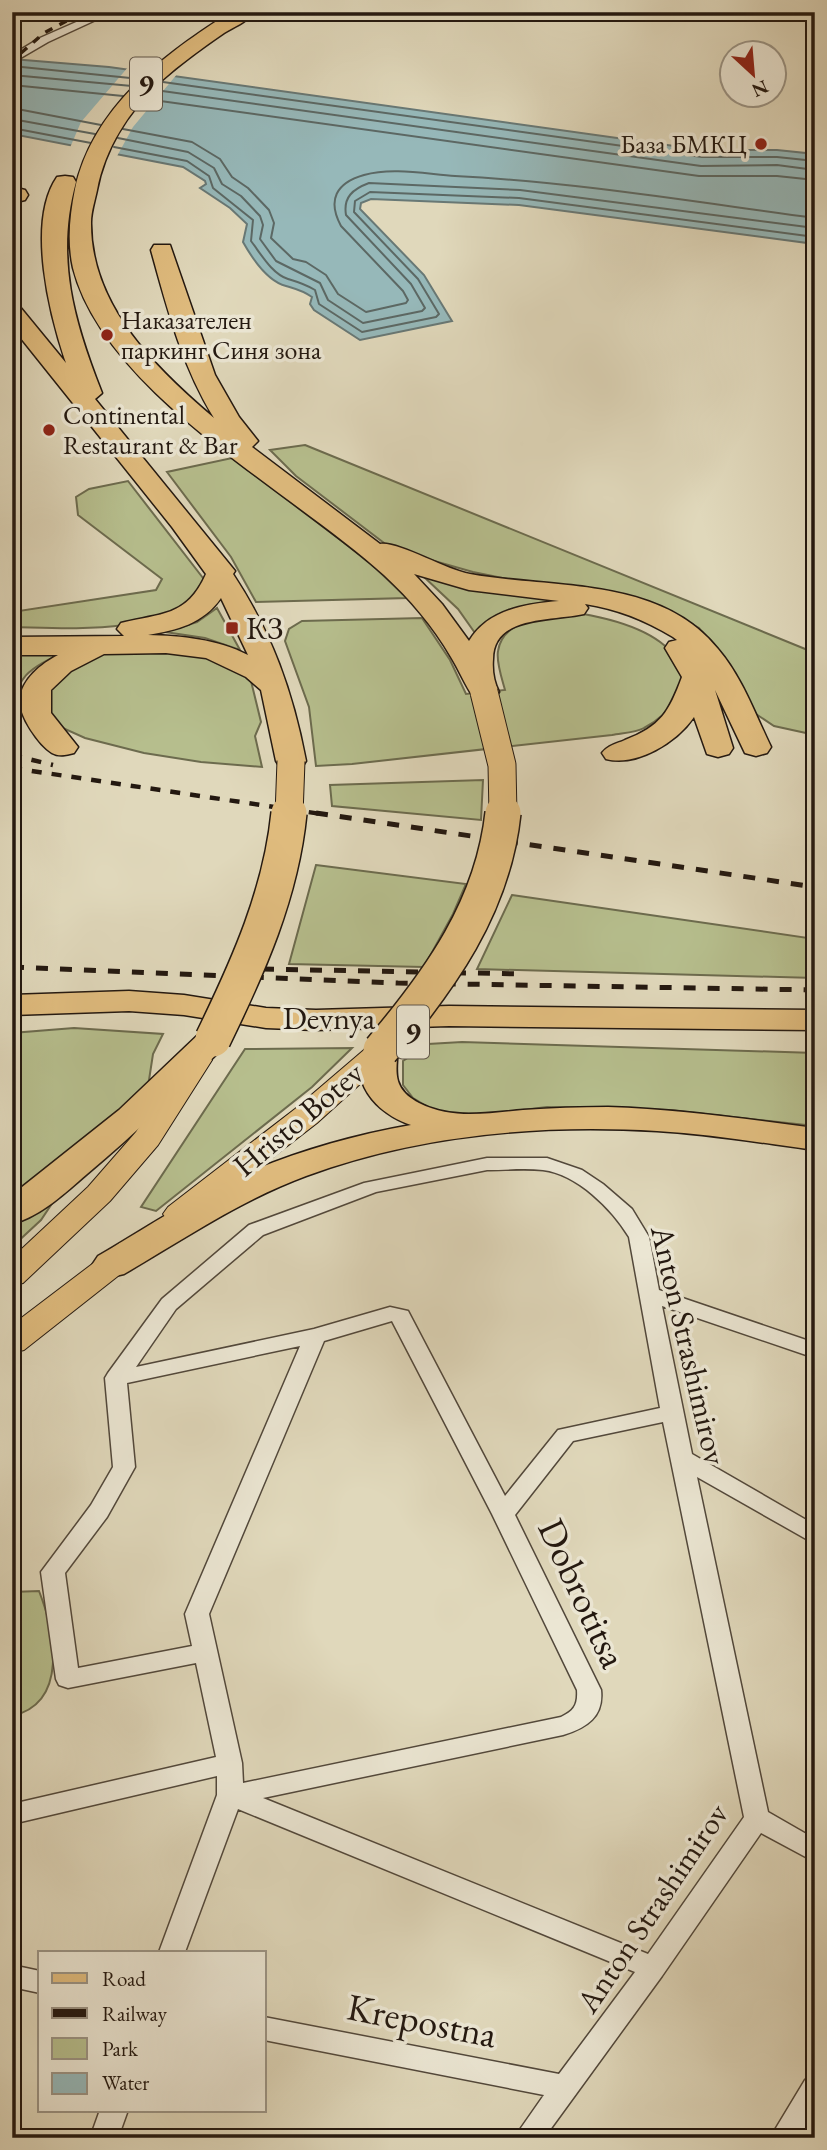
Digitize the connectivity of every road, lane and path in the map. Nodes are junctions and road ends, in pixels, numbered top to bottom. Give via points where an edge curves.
1 (108, 12) edge
2 (223, 12) edge
3 (245, 12) edge
4 (17, 56) edge
5 (162, 250) dead end
6 (12, 312) edge
7 (99, 418) junction
8 (280, 480) junction
9 (356, 540) junction
10 (220, 571) junction
11 (12, 633) edge
12 (112, 644) junction
13 (12, 646) edge
14 (696, 677) junction
15 (275, 687) junction
16 (482, 688) junction
17 (63, 747) dead end
18 (756, 747) dead end
19 (718, 748) dead end
20 (617, 752) dead end
21 (12, 1005) edge
22 (815, 1020) edge
23 (12, 1022) edge
24 (815, 1037) edge
25 (208, 1045) junction
26 (381, 1050) junction
27 (481, 1125) junction
28 (815, 1139) edge
29 (12, 1212) edge
30 (111, 1265) junction
31 (12, 1276) edge
32 (650, 1294) junction
33 (315, 1336) junction
34 (12, 1342) edge
35 (815, 1351) edge
36 (116, 1378) junction
37 (672, 1413) junction
38 (683, 1459) junction
39 (503, 1514) junction
40 (815, 1536) edge
41 (203, 1653) junction
42 (230, 1763) junction
43 (230, 1795) junction
44 (12, 1814) edge
45 (757, 1818) junction
46 (815, 1852) edge
47 (172, 1951) edge
48 (653, 1968) junction
49 (12, 1976) edge
50 (38, 1982) edge
51 (266, 2028) edge
52 (565, 2087) junction
53 (815, 2088) edge
54 (113, 2112) edge
55 (104, 2138) edge
56 (528, 2138) edge
57 (784, 2138) edge

1 - 4 street
2 - 7 highway, 9 via 173,42 124,84 93,122 63,185 54,240 58,293
3 - 8 highway, 9 via 191,45 128,102 96,155 83,189 80,220 90,282 121,339 195,417
5 - 8 highway via 193,351 211,392
6 - 7 highway
7 - 10 highway, 9
8 - 9 highway, Hristo Botev / 9
9 - 16 highway, Hristo Botev / 9 via 425,602
9 - 18 highway via 458,579 617,601 656,615 684,632 710,658
10 - 11 highway via 205,604 171,622 109,632
10 - 15 highway, 9 via 251,625
12 - 13 highway
12 - 15 highway via 158,642 209,649 254,668
12 - 17 highway via 57,667 35,694 41,722
14 - 16 highway via 685,653 666,637 627,617 581,607 532,613 492,630 478,654
14 - 19 highway
14 - 20 highway via 683,715 674,725 652,740
15 - 25 highway, 9, bridge via 291,761 293,802 287,842 267,922
16 - 26 highway, Hristo Botev / 9, bridge via 503,772 500,843 486,892 452,960
21 - 22 highway, Devnya via 129,1001 316,1020 449,1016
23 - 24 highway, Devnya / 9 via 123,1017 298,1034 471,1031
25 - 29 highway, 9 via 132,1118
25 - 31 main road via 147,1138 99,1194
26 - 27 highway, 9 via 380,1085 407,1111 435,1121
26 - 30 main road, Hristo Botev via 306,1116
27 - 28 highway, 9 via 654,1120
27 - 30 highway via 376,1144 283,1172 243,1188
30 - 34 main road, Hristo Botev
32 - 35 street
32 - 36 street, Anton Strashimirov via 639,1237 625,1214 596,1189 575,1174 547,1164 488,1164 371,1187 256,1230 169,1304
32 - 37 street, Anton Strashimirov
33 - 36 street
33 - 39 street via 390,1314 402,1317
33 - 41 street via 197,1614
36 - 41 street via 124,1467 99,1511 53,1572 68,1679
37 - 38 street, Anton Strashimirov
37 - 39 street, Dobrotitsa via 566,1435
38 - 40 street
38 - 45 street, Anton Strashimirov
39 - 43 street, Dobrotitsa via 589,1690 589,1709 583,1716 563,1726
41 - 42 street
42 - 43 street
42 - 44 street
43 - 47 street
43 - 48 street
45 - 46 street
45 - 48 street, Anton Strashimirov
48 - 52 street, Anton Strashimirov
49 - 50 street
51 - 52 street, Krepostna
52 - 56 street, Anton Strashimirov
53 - 57 street
54 - 55 street

